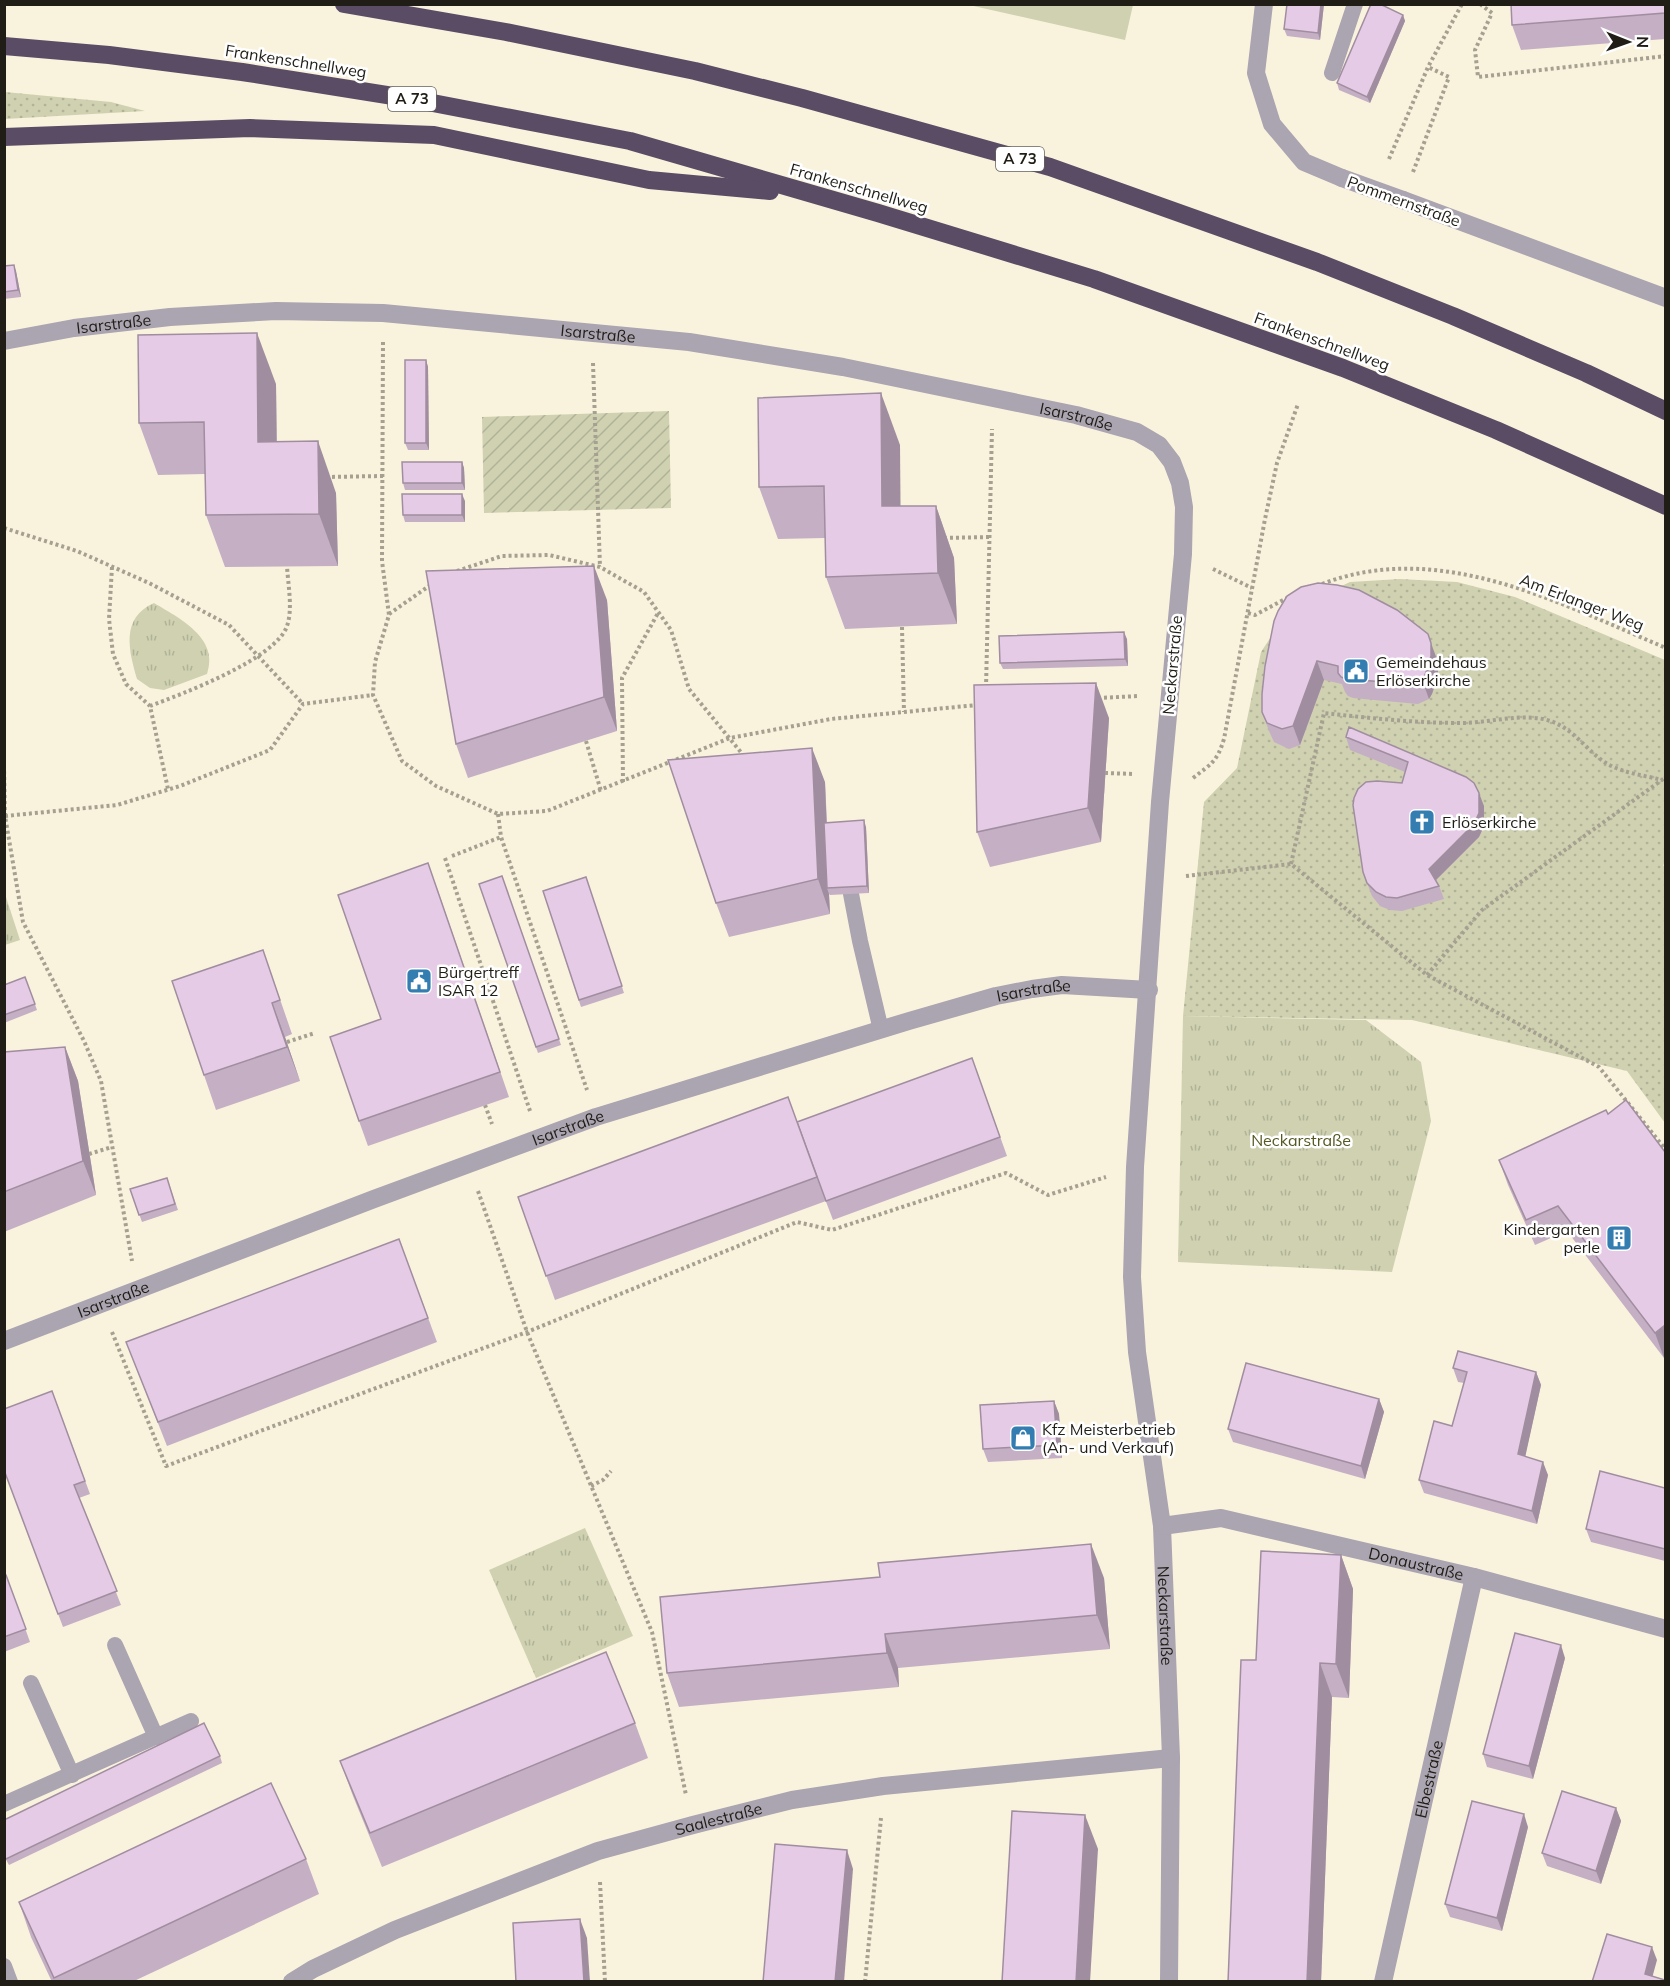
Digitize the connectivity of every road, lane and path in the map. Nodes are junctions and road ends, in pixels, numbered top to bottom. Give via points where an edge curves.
1 (344, 4) edge
2 (1264, 4) edge
3 (1355, 4) edge
4 (1462, 4) edge
5 (1480, 4) edge
6 (4, 46) edge
7 (1665, 56) edge
8 (1428, 67) junction
9 (1332, 72) dead end
10 (4, 137) edge
11 (1389, 159) dead end
12 (811, 195) junction
13 (1403, 200) junction
14 (1665, 298) edge
15 (383, 313) junction
16 (592, 332) junction
17 (4, 341) edge
18 (998, 399) junction
19 (1298, 404) dead end
20 (1665, 411) edge
21 (1172, 462) joint
22 (383, 476) junction
23 (324, 477) dead end
24 (1665, 506) edge
25 (4, 528) edge
26 (989, 537) junction
27 (934, 538) edge
28 (1183, 554) junction
29 (287, 566) edge
30 (112, 567) junction
31 (600, 567) junction
32 (452, 573) edge
33 (435, 582) edge
34 (1320, 585) edge
35 (1252, 588) junction
36 (1289, 597) edge
37 (658, 613) junction
38 (1248, 613) junction
39 (388, 615) junction
40 (902, 627) edge
41 (1665, 648) edge
42 (258, 656) junction
43 (986, 692) edge
44 (1169, 694) junction
45 (373, 695) junction
46 (1089, 699) edge
47 (303, 704) junction
48 (985, 704) edge
49 (150, 706) junction
50 (904, 712) junction
51 (730, 738) junction
52 (586, 741) edge
53 (746, 758) edge
54 (4, 765) edge
55 (1210, 765) dead end
56 (1664, 779) edge
57 (622, 782) junction
58 (168, 789) junction
59 (601, 791) junction
60 (498, 814) junction
61 (5, 816) edge
62 (501, 837) junction
63 (452, 856) dead end
64 (445, 858) dead end
65 (1291, 864) junction
66 (1155, 880) junction
67 (851, 894) edge
68 (1427, 975) junction
69 (1149, 990) junction
70 (881, 1030) junction
71 (315, 1033) dead end
72 (287, 1042) edge
73 (596, 1117) junction
74 (540, 1138) junction
75 (112, 1148) junction
76 (1665, 1150) edge
77 (89, 1154) dead end
78 (469, 1165) junction
79 (1135, 1167) junction
80 (137, 1290) junction
81 (101, 1304) junction
82 (527, 1332) junction
83 (4, 1341) edge
84 (610, 1471) dead end
85 (591, 1486) junction
86 (1162, 1526) junction
87 (1474, 1577) junction
88 (1665, 1629) edge
89 (115, 1645) dead end
90 (31, 1683) dead end
91 (191, 1721) dead end
92 (156, 1737) junction
93 (1171, 1758) junction
94 (72, 1774) junction
95 (884, 1786) junction
96 (4, 1804) edge
97 (693, 1825) junction
98 (598, 1851) junction
99 (4, 1966) edge
100 (10, 1982) edge
101 (292, 1982) edge
102 (606, 1982) edge
103 (865, 1982) edge
104 (1169, 1982) edge
105 (1383, 1982) edge

1 - 20 highway, A 73 via 529,36 695,71 1050,167 1317,262 1587,373
2 - 13 street, Pommernstraße, bridge via 1256,72 1272,124 1304,162
3 - 9 lane
4 - 8 path
5 - 7 path via 1492,13 1475,50 1478,77
6 - 12 highway, Frankenschnellweg / A 73 via 243,72 412,99 630,141
8 - 11 path
8 - 13 path via 1449,77
10 - 12 highway via 250,128 434,135 649,180
12 - 24 highway, Frankenschnellweg / A 73 via 1094,279 1343,368 1496,430
13 - 14 street, Pommernstraße
15 - 16 street, Isarstraße
15 - 17 street, Isarstraße via 276,311 170,317
15 - 22 path
16 - 18 street, Isarstraße via 689,342 832,365
16 - 31 path
18 - 21 street, Isarstraße via 1137,432 1159,445
18 - 26 path via 991,436
19 - 35 path via 1277,463
21 - 28 street, Neckarstraße via 1184,507
22 - 23 path
22 - 39 path via 382,561
25 - 30 path via 77,551
26 - 27 path
26 - 43 path
28 - 35 path
28 - 44 street, Neckarstraße
29 - 42 path via 287,625 282,637
30 - 42 path via 230,625
30 - 49 path via 109,619 114,654 126,684
31 - 32 path via 549,555 502,556
31 - 37 path via 644,592
33 - 39 path
34 - 41 path, Am Erlanger Weg via 1341,577 1409,568 1481,578 1537,594
35 - 38 path
36 - 38 path via 1255,615
37 - 51 path via 671,630 689,689
37 - 57 path via 622,678
38 - 55 path via 1224,739 1219,756
39 - 45 path via 375,662
40 - 50 path
42 - 47 path
42 - 49 path via 190,691
44 - 46 path
44 - 66 street, Neckarstraße
45 - 47 path
45 - 60 path via 402,761 436,786
47 - 58 path via 270,750
48 - 50 path
49 - 58 path
50 - 51 path via 831,719
51 - 53 path
51 - 57 path
52 - 59 path
54 - 61 path
56 - 65 path via 1614,767 1595,755 1576,735 1544,719 1460,723 1324,713
56 - 68 path via 1482,910
57 - 59 path
58 - 61 path via 117,805
59 - 60 path via 547,811
60 - 62 path
61 - 75 path via 23,922 101,1081
62 - 63 path
62 - 73 path
64 - 74 path
65 - 66 path
65 - 68 path
66 - 69 street, Neckarstraße
67 - 70 lane
68 - 76 path via 1599,1067
69 - 70 street, Isarstraße via 1062,985 1032,989
69 - 79 street, Neckarstraße
70 - 73 street, Isarstraße
71 - 72 path
73 - 74 street, Isarstraße
74 - 78 street, Isarstraße
75 - 77 path
75 - 80 path
78 - 80 street, Isarstraße
78 - 82 path
79 - 82 path via 1048,1195 1005,1173 832,1230 797,1222
79 - 86 street, Neckarstraße via 1132,1277 1137,1352
80 - 81 street, Isarstraße
81 - 82 path via 166,1466
81 - 83 street, Isarstraße
82 - 85 path
84 - 85 path
85 - 97 path via 652,1632
86 - 87 street, Donaustraße via 1221,1518
86 - 93 street, Neckarstraße
87 - 88 street, Donaustraße
87 - 105 street, Elbestraße
89 - 92 lane
90 - 94 lane
91 - 92 lane
92 - 94 lane
93 - 95 street, Saalestraße
93 - 104 street, Neckarstraße
94 - 96 lane
95 - 97 street, Saalestraße via 792,1800
95 - 103 path
97 - 98 street, Saalestraße
98 - 101 street, Saalestraße via 395,1930
98 - 102 path
99 - 100 lane

